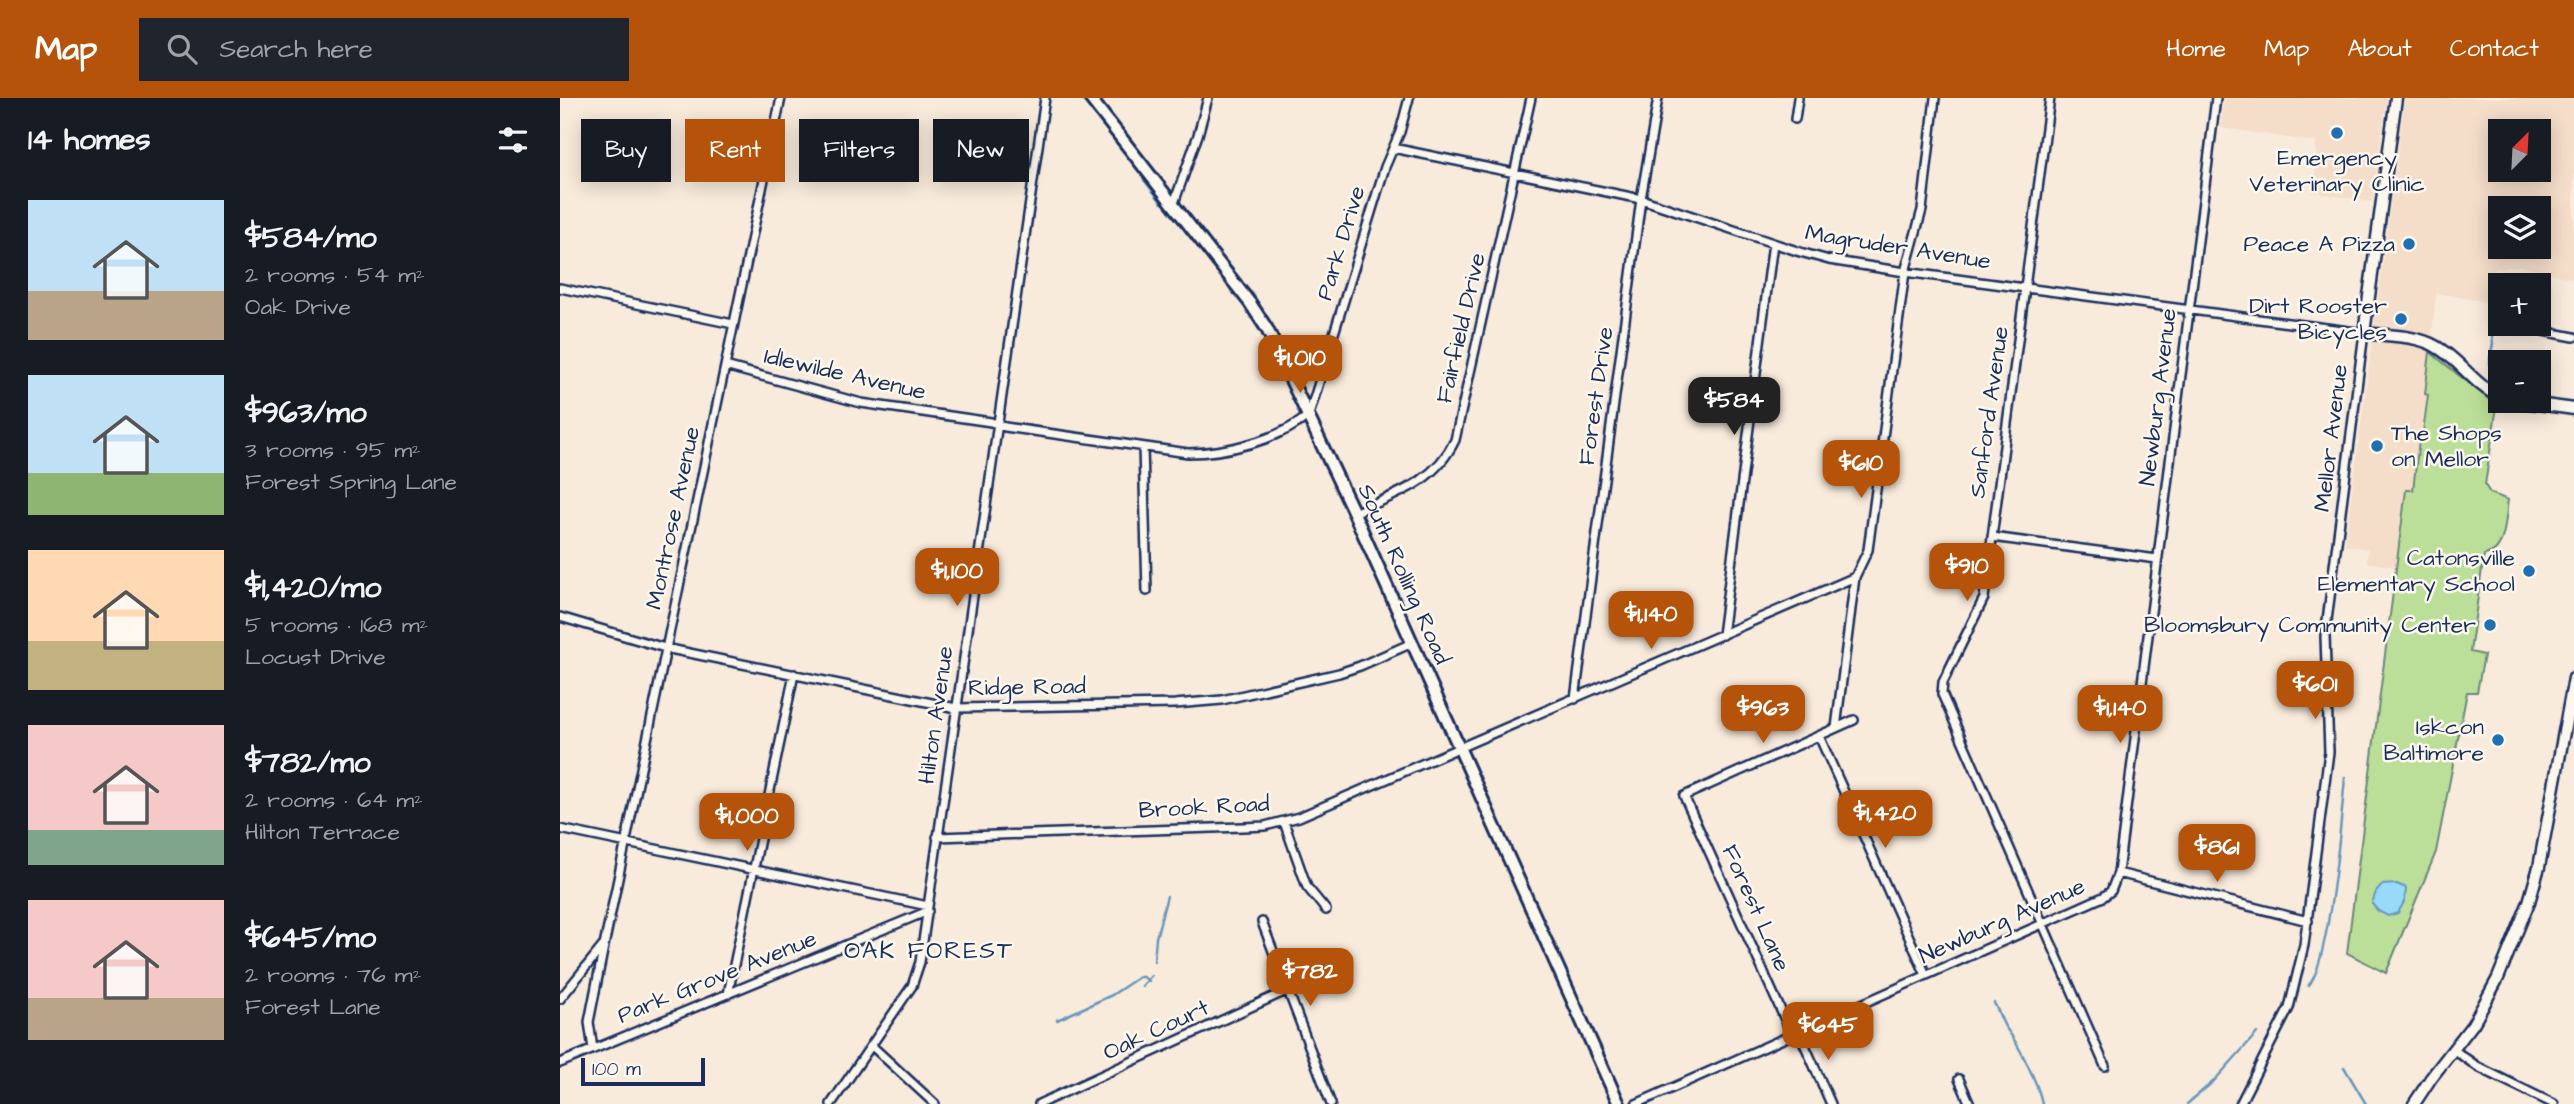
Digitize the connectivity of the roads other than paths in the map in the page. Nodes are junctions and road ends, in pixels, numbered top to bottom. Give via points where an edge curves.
1 (781, 98) edge
2 (1045, 98) edge
3 (1090, 98) edge
4 (1208, 98) edge
5 (1409, 98) edge
6 (1531, 98) edge
7 (1658, 98) edge
8 (1798, 98) edge
9 (1935, 98) edge
10 (2050, 98) edge
11 (2216, 98) edge
12 (2396, 98) edge
13 (1795, 119) dead end
14 (1393, 148) junction
15 (1515, 174) junction
16 (1641, 199) junction
17 (1173, 206) junction
18 (1773, 243) junction
19 (1905, 272) junction
20 (2025, 286) junction
21 (560, 288) edge
22 (2189, 309) junction
23 (733, 324) junction
24 (2551, 333) edge
25 (2364, 334) junction
26 (2574, 337) edge
27 (725, 366) junction
28 (2488, 390) edge
29 (2551, 406) edge
30 (2574, 409) edge
31 (1308, 415) junction
32 (998, 425) junction
33 (1143, 447) junction
34 (1354, 513) junction
35 (1992, 537) junction
36 (2157, 559) junction
37 (1855, 577) junction
38 (1147, 590) dead end
39 (560, 617) edge
40 (1722, 635) junction
41 (1412, 643) junction
42 (665, 648) junction
43 (794, 674) junction
44 (2574, 678) edge
45 (1575, 699) junction
46 (956, 708) junction
47 (1854, 720) dead end
48 (1836, 729) junction
49 (1819, 736) junction
50 (1459, 750) junction
51 (1284, 822) junction
52 (560, 829) edge
53 (937, 837) junction
54 (625, 842) junction
55 (754, 869) junction
56 (2118, 873) junction
57 (928, 909) junction
58 (1326, 910) dead end
59 (2308, 921) junction
60 (1262, 922) dead end
61 (2043, 923) junction
62 (604, 946) junction
63 (1926, 975) junction
64 (1289, 990) junction
65 (728, 995) junction
66 (560, 999) edge
67 (1796, 1034) junction
68 (872, 1046) junction
69 (593, 1049) junction
70 (2455, 1049) junction
71 (560, 1063) edge
72 (2105, 1066) dead end
73 (1959, 1079) dead end
74 (831, 1104) edge
75 (935, 1104) edge
76 (1039, 1104) edge
77 (1331, 1104) edge
78 (1619, 1104) edge
79 (1636, 1104) edge
80 (1831, 1104) edge
81 (1970, 1104) edge
82 (2240, 1104) edge
83 (2414, 1104) edge
84 (2554, 1104) edge

1 - 23 street, Montrose Avenue
2 - 32 street, Hilton Avenue
3 - 17 main road, South Rolling Road
4 - 17 street
5 - 14 street, Park Drive
6 - 15 street, Fairfield Drive
7 - 16 street, Forest Drive
8 - 13 street
9 - 19 street via 1922,210
10 - 20 street, Sanford Avenue
11 - 22 street, Newburg Avenue
12 - 25 main road, Mellor Avenue
14 - 15 street, Magruder Avenue
14 - 31 street, Park Drive
15 - 16 street, Magruder Avenue
15 - 34 street, Fairfield Drive via 1449,453 1421,482
16 - 18 street, Magruder Avenue
16 - 45 street, Forest Drive
17 - 31 main road, South Rolling Road via 1258,314
18 - 19 street, Magruder Avenue via 1829,260
18 - 40 street
19 - 20 street, Magruder Avenue
19 - 37 street via 1868,550
20 - 22 street, Magruder Avenue
20 - 35 street, Sanford Avenue
21 - 23 street
22 - 25 street, Magruder Avenue
22 - 36 street, Newburg Avenue
23 - 27 street, Montrose Avenue
24 - 26 street
25 - 28 main road via 2435,346
25 - 59 street, Mellor Avenue via 2325,636 2329,752
27 - 32 street, Idlewilde Avenue via 862,403
27 - 42 street, Montrose Avenue
29 - 30 main road
31 - 33 street via 1258,442 1208,453
31 - 34 main road, South Rolling Road
32 - 33 street
32 - 46 street, Hilton Avenue
33 - 38 street
34 - 41 main road, South Rolling Road
35 - 36 street
35 - 61 street, Sanford Avenue via 1984,598 1943,682 1942,694
36 - 56 street, Newburg Avenue
37 - 40 street, Brook Road
37 - 48 street
39 - 42 street, Ridge Road
40 - 45 street, Brook Road
41 - 46 street, Ridge Road via 1339,673 1222,700
41 - 50 main road, South Rolling Road
42 - 43 street, Ridge Road
42 - 54 street, Montrose Avenue
43 - 46 street, Ridge Road
43 - 55 street
44 - 70 main road via 2535,885 2498,978
45 - 50 street, Brook Road
46 - 53 street, Hilton Avenue
47 - 48 street
48 - 49 street
49 - 63 street
49 - 67 street, Forest Lane via 1684,796
50 - 51 street, Brook Road
50 - 78 main road, South Rolling Road
51 - 53 street, Brook Road
51 - 58 street via 1307,887
52 - 54 street
53 - 57 street, Hilton Avenue
54 - 55 street
54 - 62 street, Montrose Avenue
55 - 57 street
55 - 65 street
56 - 59 street
56 - 61 street, Newburg Avenue via 2111,891 2103,897
57 - 65 street, Park Grove Avenue
57 - 68 street, Hilton Avenue via 917,975
59 - 82 street, Mellor Avenue via 2289,1008
60 - 64 street
61 - 63 street, Newburg Avenue
61 - 72 street, Sanford Avenue
62 - 66 street, Montrose Avenue
62 - 69 street, Montrose Avenue via 589,1022
63 - 67 street, Newburg Avenue
64 - 76 street, Oak Court
64 - 77 street
65 - 69 street, Park Grove Avenue
67 - 79 street, Newburg Avenue
67 - 80 street, Forest Lane
68 - 74 street, Hilton Avenue
68 - 75 street
69 - 71 street, Park Grove Avenue
70 - 83 main road
70 - 84 street via 2477,1066
73 - 81 street

